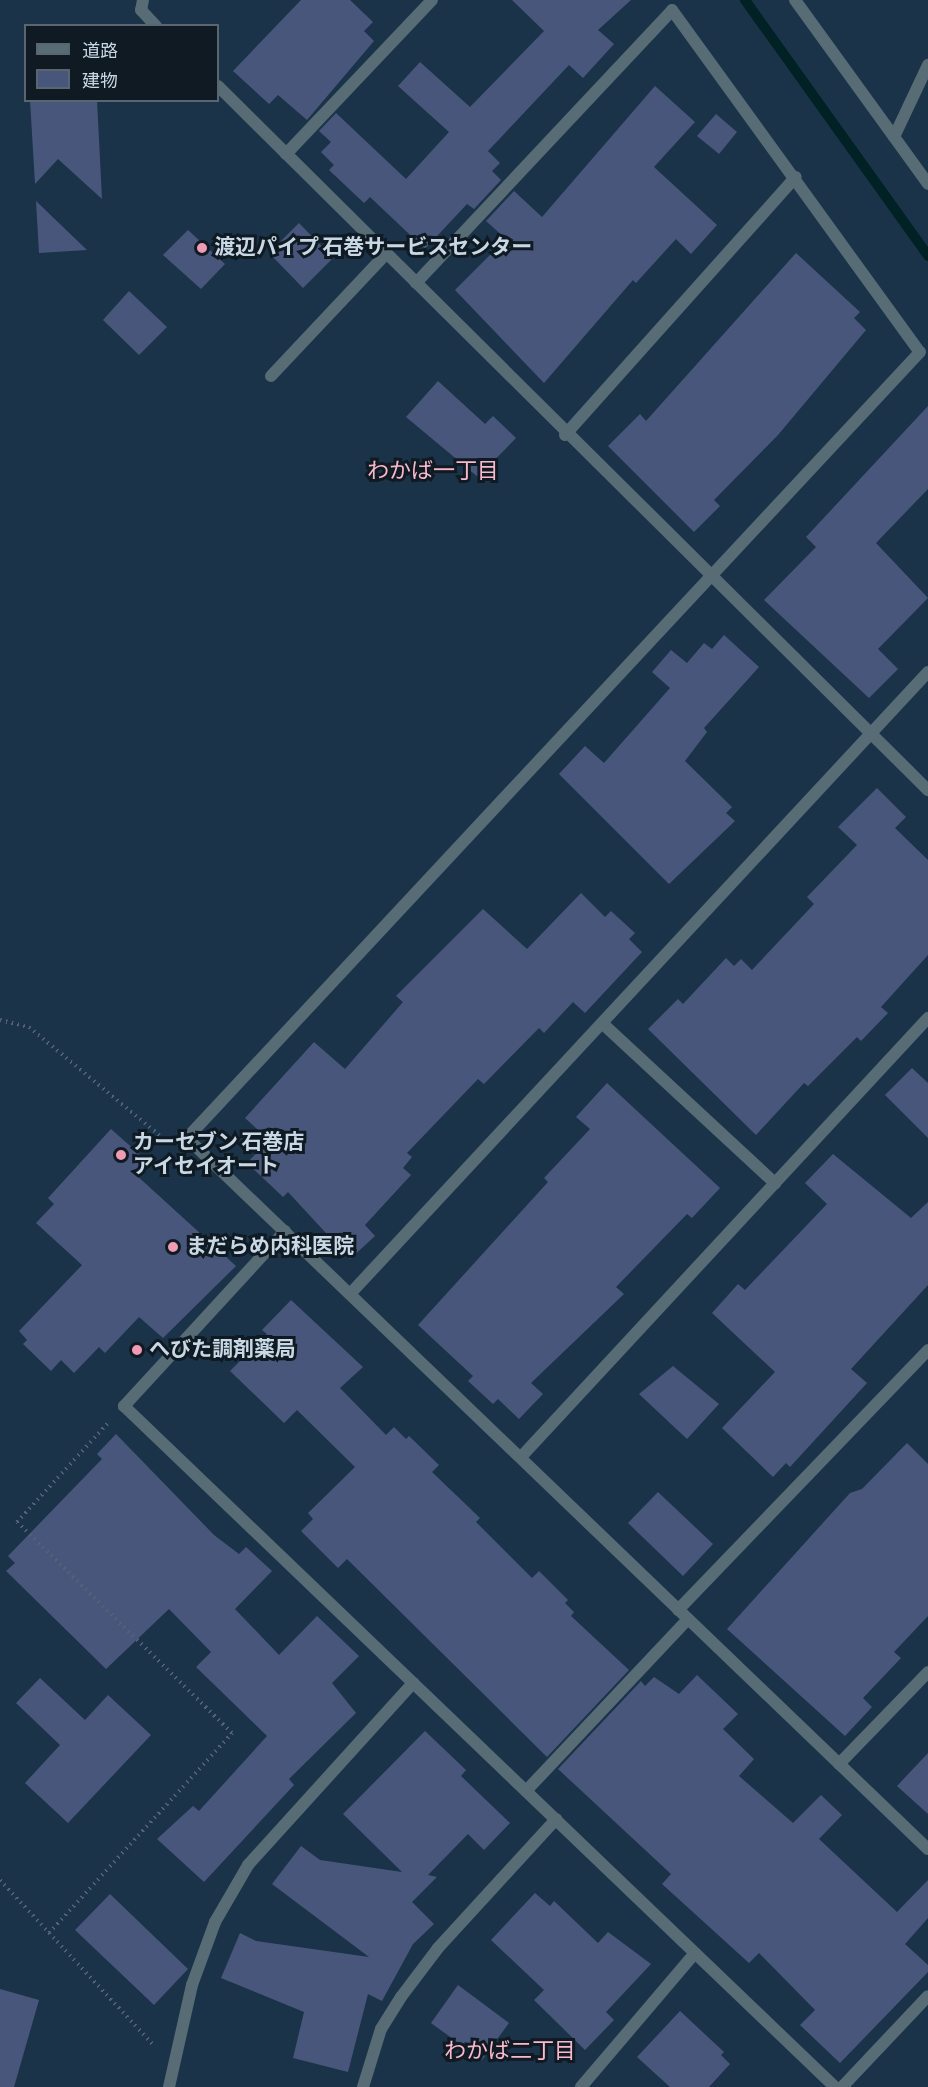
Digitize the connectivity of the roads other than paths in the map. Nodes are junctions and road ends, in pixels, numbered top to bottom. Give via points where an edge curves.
1 (143, 0) edge
2 (432, 0) edge
3 (795, 0) edge
4 (154, 24) edge
5 (928, 65) edge
6 (219, 87) edge
7 (894, 137) junction
8 (286, 154) junction
9 (796, 177) junction
10 (928, 184) edge
11 (385, 255) junction
12 (416, 283) junction
13 (271, 376) dead end
14 (565, 435) junction
15 (710, 575) junction
16 (928, 672) edge
17 (872, 731) junction
18 (928, 790) edge
19 (928, 1018) edge
20 (602, 1023) junction
21 (775, 1183) junction
22 (285, 1231) junction
23 (350, 1294) junction
24 (928, 1350) edge
25 (520, 1457) junction
26 (678, 1610) junction
27 (688, 1619) junction
28 (928, 1672) edge
29 (413, 1683) junction
30 (839, 1764) junction
31 (526, 1791) junction
32 (556, 1820) junction
33 (928, 1849) edge
34 (695, 1953) junction
35 (928, 1996) edge
36 (169, 2087) edge
37 (363, 2087) edge
38 (581, 2087) edge
39 (835, 2087) edge
40 (842, 2087) edge

1 - 4 street via 141,10
2 - 8 street
3 - 7 street
5 - 7 street
6 - 8 street
7 - 10 street
8 - 11 street
9 - 12 street via 672,10
9 - 14 street
9 - 15 street via 920,352
11 - 12 street
11 - 13 street
12 - 14 street
14 - 15 street
15 - 17 street
15 - 22 street via 187,1137
16 - 17 street
17 - 18 street
17 - 20 street
19 - 21 street
20 - 21 street
20 - 23 street
21 - 25 street
22 - 23 street
22 - 29 street via 124,1406
23 - 25 street
24 - 26 street
25 - 26 street
26 - 27 street
27 - 30 street
27 - 31 street
28 - 30 street
29 - 31 street
29 - 36 street via 248,1865 215,1922 192,1985
30 - 33 street
31 - 32 street
32 - 34 street
32 - 37 street via 438,1948 401,1997 381,2029
34 - 38 street
34 - 39 street
35 - 40 street

